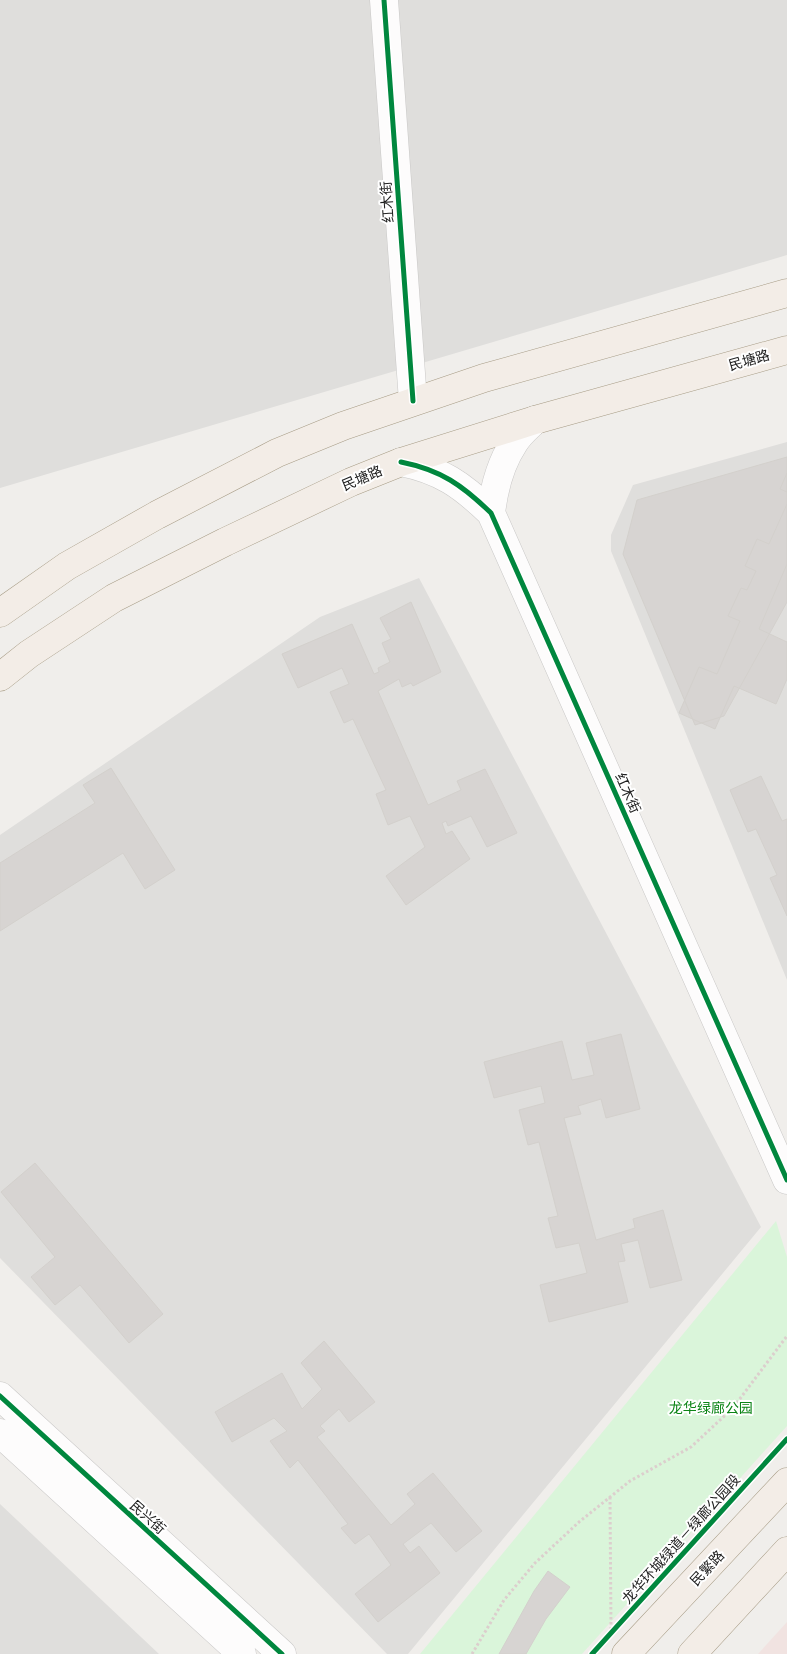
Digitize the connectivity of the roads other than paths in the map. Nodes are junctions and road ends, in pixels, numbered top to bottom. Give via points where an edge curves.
1 (384, 0) edge
2 (787, 293) edge
3 (787, 350) edge
4 (413, 401) junction
5 (535, 420) junction
6 (401, 462) junction
7 (492, 513) junction
8 (0, 613) edge
9 (0, 677) edge
10 (787, 1180) edge
11 (0, 1396) edge
12 (0, 1433) edge
13 (787, 1482) edge
14 (787, 1551) edge
15 (618, 1644) edge
16 (242, 1654) edge
17 (282, 1654) edge
18 (692, 1654) edge

1 - 4 street, 红木街
2 - 4 main road
3 - 5 main road, 民塘路
4 - 8 main road via 277,454 157,515 68,566
5 - 6 main road, 民塘路
5 - 7 street, 红木街 via 514,441 502,465 494,489
6 - 7 street, 红木街 via 422,466 446,477
6 - 9 main road, 民塘路 via 296,507 114,598
7 - 10 street, 红木街
11 - 17 street, 民兴街
12 - 16 street
13 - 15 main road, 民繁路
14 - 18 main road

